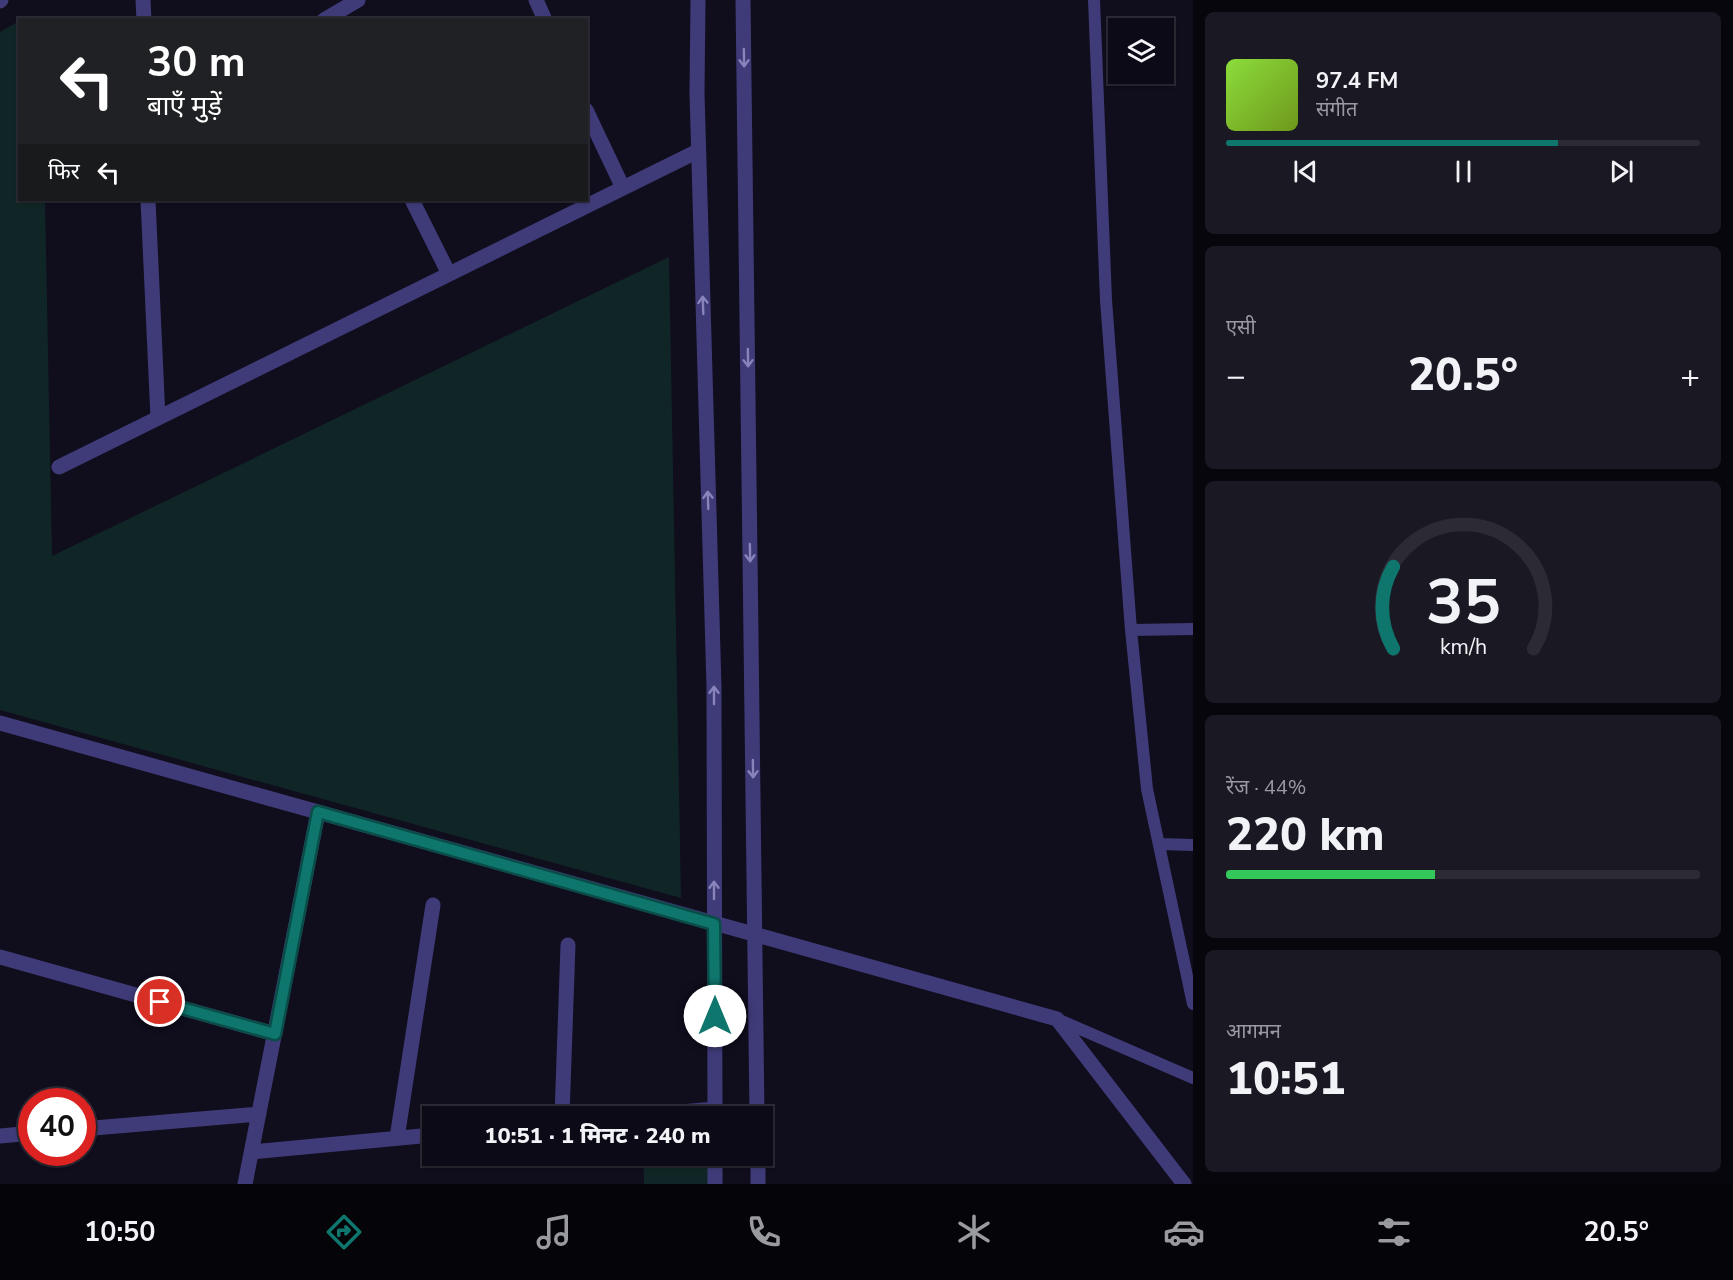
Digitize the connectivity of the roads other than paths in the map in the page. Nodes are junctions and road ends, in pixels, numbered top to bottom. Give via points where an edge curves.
1 (143, 0) edge
2 (358, 0) edge
3 (536, 0) edge
4 (698, 0) edge
5 (743, 0) edge
6 (1094, 0) edge
7 (144, 18) edge
8 (326, 18) edge
9 (544, 18) edge
10 (588, 114) edge
11 (698, 151) junction
12 (623, 188) junction
13 (148, 201) edge
14 (412, 201) edge
15 (449, 274) junction
16 (158, 418) junction
17 (59, 467) dead end
18 (1193, 629) edge
19 (1131, 630) junction
20 (0, 723) edge
21 (318, 812) junction
22 (1159, 844) junction
23 (1193, 845) edge
24 (434, 905) dead end
25 (714, 924) junction
26 (755, 935) junction
27 (568, 945) dead end
28 (0, 957) edge
29 (1193, 1004) edge
30 (1057, 1019) junction
31 (275, 1034) junction
32 (1193, 1078) edge
33 (562, 1106) edge
34 (715, 1106) edge
35 (757, 1106) edge
36 (259, 1114) junction
37 (96, 1128) edge
38 (18, 1134) edge
39 (0, 1136) edge
40 (422, 1136) edge
41 (397, 1138) junction
42 (252, 1152) junction
43 (715, 1166) edge
44 (758, 1166) edge
45 (245, 1184) edge
46 (715, 1184) edge
47 (758, 1184) edge
48 (1184, 1184) edge

1 - 7 street
2 - 8 street
3 - 9 street
4 - 11 street
5 -> 26 street
6 - 19 lane via 1106,300
10 - 12 street
11 - 12 street
25 -> 11 street via 714,687
12 - 15 street
13 - 16 street
14 - 15 street
15 - 16 street
16 - 17 street
18 - 19 lane
19 - 22 lane via 1147,789
20 - 21 street
21 - 25 street
21 - 31 street
22 - 23 lane
22 - 29 lane
24 - 41 street
25 - 26 street
25 - 34 street
26 - 30 street
26 - 35 street
27 - 33 street
28 - 31 street
30 - 32 lane
30 - 48 street
31 - 36 street
36 - 37 street
36 - 42 street
38 - 39 street
40 - 41 street
41 - 42 street
42 - 45 street
43 - 46 street
44 - 47 street

